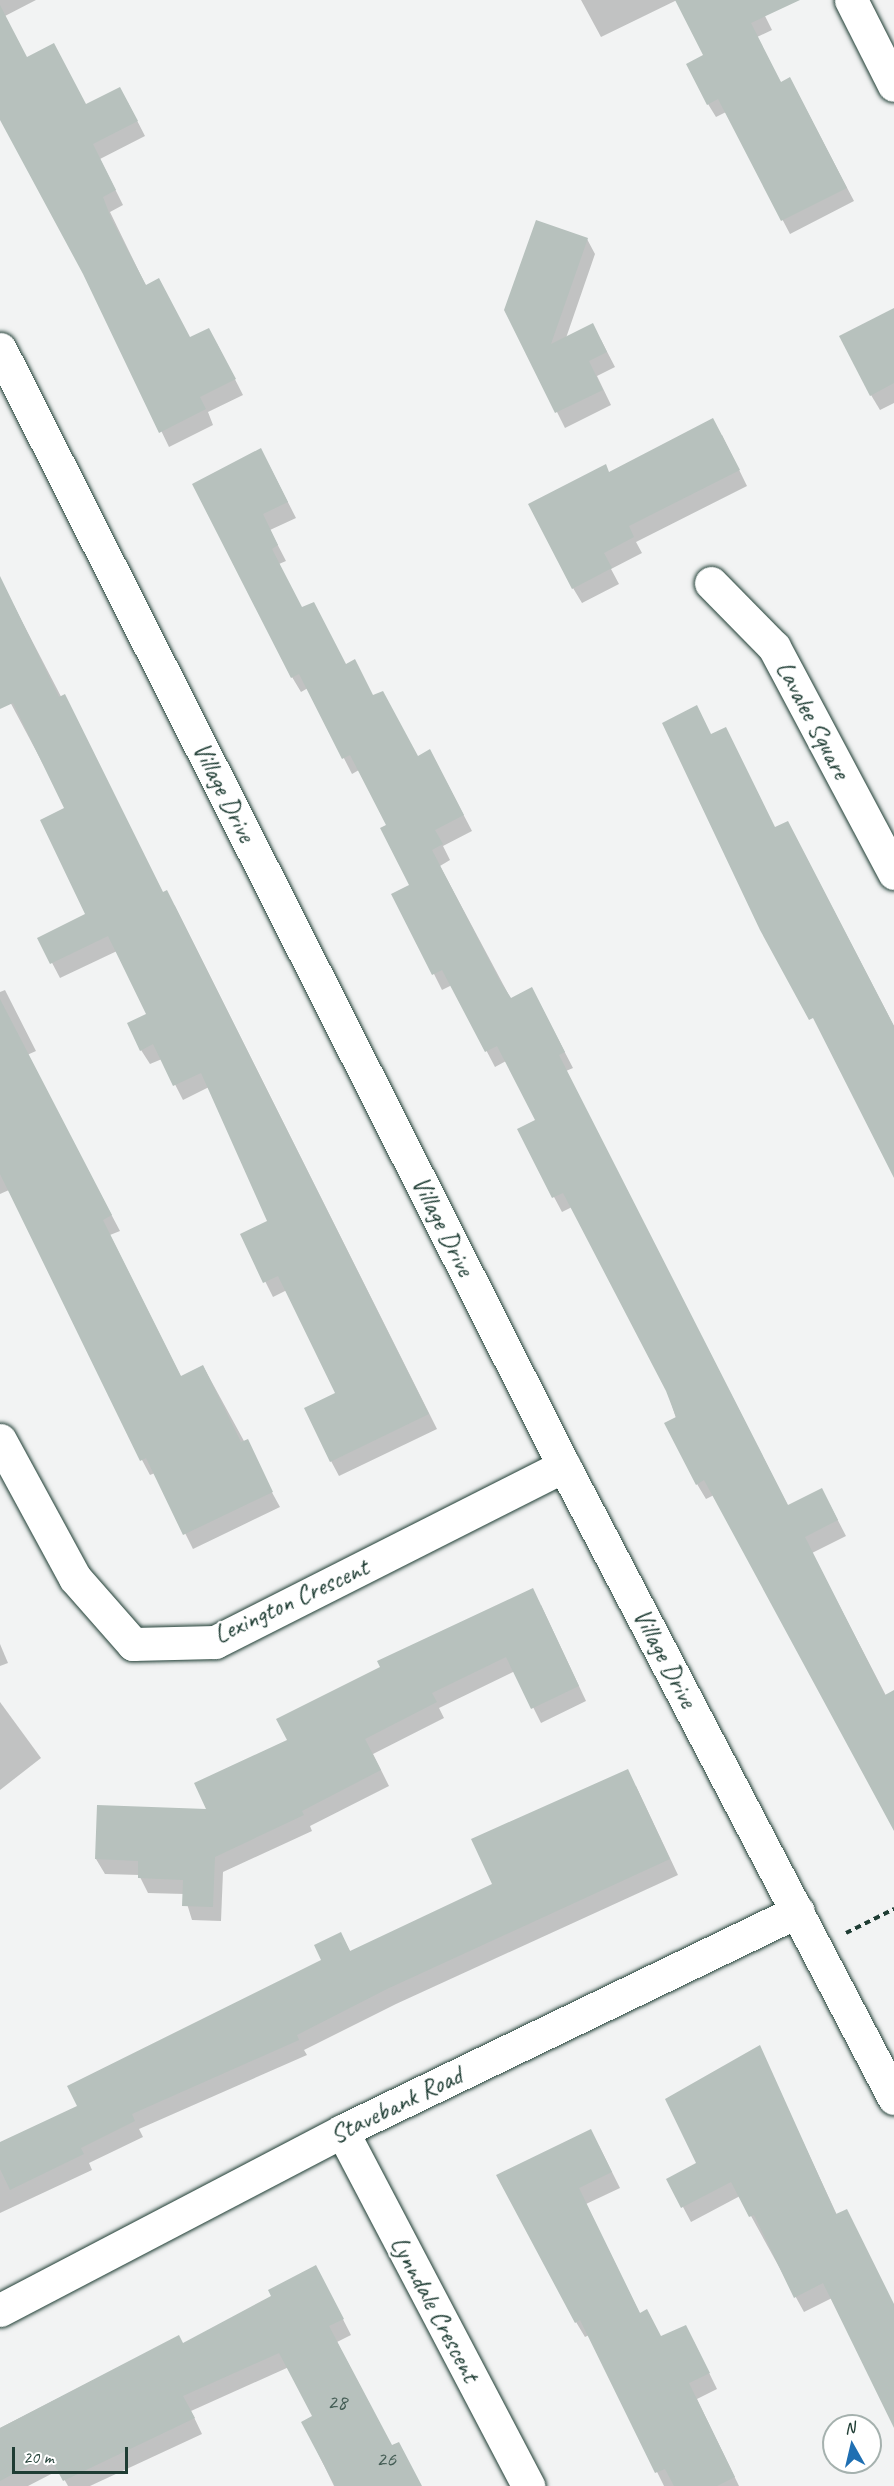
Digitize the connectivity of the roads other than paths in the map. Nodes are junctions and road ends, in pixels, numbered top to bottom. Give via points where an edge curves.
1 (850, 0) edge
2 (894, 85) edge
3 (0, 350) edge
4 (711, 583) dead end
5 (894, 873) edge
6 (0, 1440) edge
7 (564, 1466) junction
8 (798, 1911) junction
9 (894, 2098) edge
10 (342, 2131) junction
11 (0, 2310) edge
12 (528, 2486) edge

1 - 2 street
3 - 7 street, Village Drive
4 - 5 street, Lavalee Square via 774,647
6 - 7 street, Lexington Crescent via 75,1578 133,1644 214,1642
7 - 8 street, Village Drive
8 - 9 street, Village Drive
8 - 10 street, Stavebank Road
10 - 11 street, Stavebank Road
10 - 12 street, Lynndale Crescent

